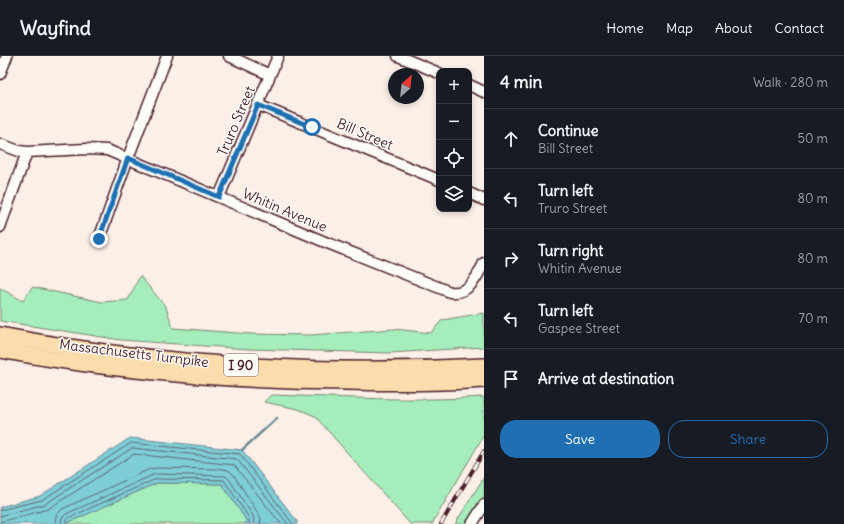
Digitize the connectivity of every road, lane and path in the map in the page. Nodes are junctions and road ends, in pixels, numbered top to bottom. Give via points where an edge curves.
1 (7, 56) edge
2 (167, 56) edge
3 (229, 56) edge
4 (278, 56) edge
5 (398, 56) edge
6 (436, 72) edge
7 (0, 74) edge
8 (270, 75) junction
9 (472, 86) edge
10 (484, 92) edge
11 (258, 105) junction
12 (0, 144) edge
13 (27, 152) junction
14 (128, 158) junction
15 (436, 179) edge
16 (472, 194) edge
17 (219, 197) junction
18 (484, 200) edge
19 (0, 227) edge
20 (99, 239) dead end
21 (484, 263) edge
22 (0, 335) edge
23 (0, 350) edge
24 (484, 366) edge
25 (484, 380) edge
26 (484, 505) edge
27 (472, 524) edge

1 - 7 street
2 - 14 street
3 - 8 street
4 - 8 street, Truro Street
5 - 6 street
8 - 11 street, Truro Street
9 - 10 street
11 - 15 street, Bill Street
11 - 17 street, Truro Street
12 - 13 street, Whitin Avenue
13 - 14 street, Whitin Avenue via 107,150
13 - 19 street
14 - 17 street, Whitin Avenue
14 - 20 street
16 - 18 street
17 - 21 street, Whitin Avenue via 454,292 463,292 471,285
22 - 24 highway, Massachusetts Turnpike / I 90 via 122,354 234,364 330,369
23 - 25 highway, Massachusetts Turnpike / I 90 via 102,366 185,375 296,382
26 - 27 street

